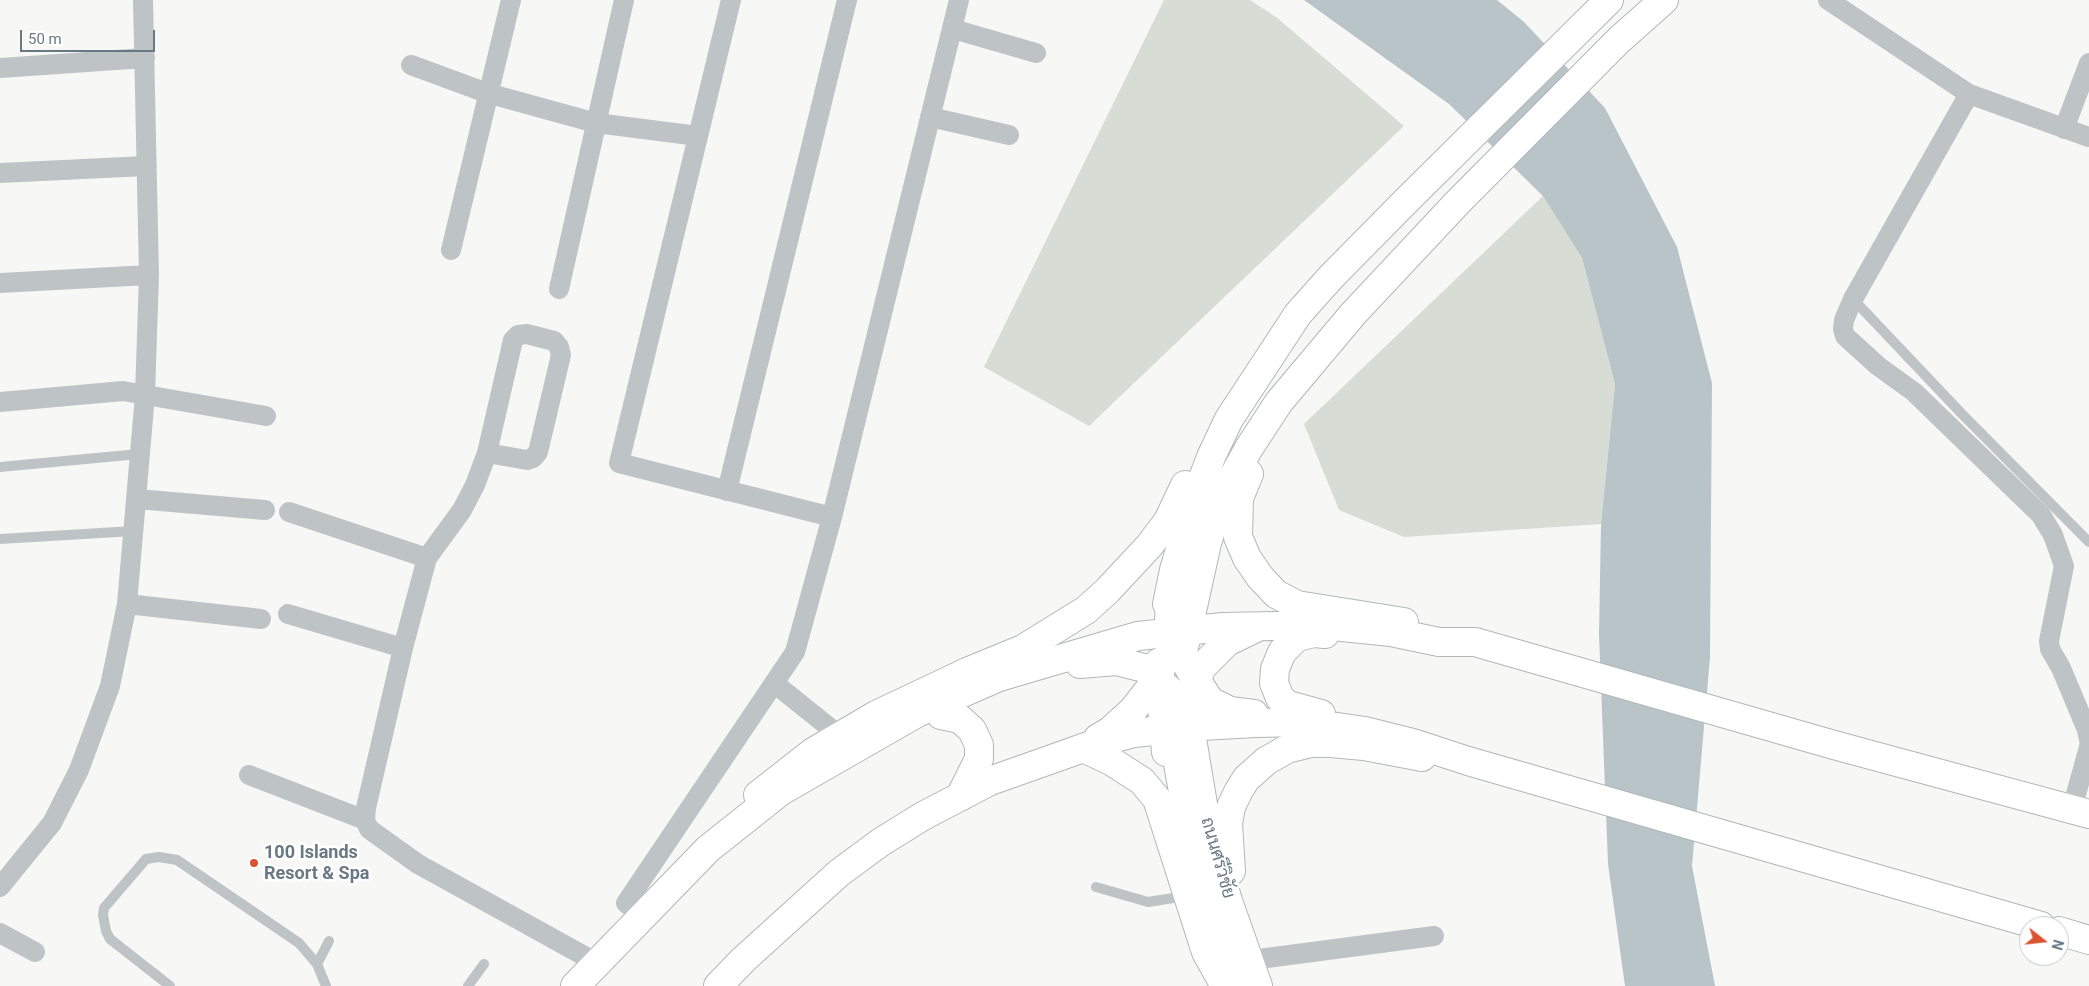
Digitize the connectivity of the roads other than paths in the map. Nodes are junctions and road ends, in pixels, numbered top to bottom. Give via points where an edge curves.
1 (143, 0) edge
2 (511, 0) edge
3 (624, 0) edge
4 (731, 0) edge
5 (847, 0) edge
6 (960, 0) edge
7 (1609, 0) edge
8 (1664, 0) edge
9 (1828, 0) edge
10 (953, 29) junction
11 (1036, 53) dead end
12 (145, 58) junction
13 (2089, 63) edge
14 (410, 65) dead end
15 (0, 68) edge
16 (487, 93) junction
17 (1969, 94) junction
18 (930, 117) junction
19 (596, 123) junction
20 (2064, 129) junction
21 (1009, 135) dead end
22 (698, 136) junction
23 (2089, 137) edge
24 (146, 166) junction
25 (0, 174) edge
26 (451, 250) dead end
27 (1406, 257) junction
28 (149, 274) junction
29 (0, 283) edge
30 (559, 289) dead end
31 (1853, 299) junction
32 (1298, 314) junction
33 (144, 395) junction
34 (0, 402) edge
35 (266, 416) dead end
36 (487, 453) junction
37 (139, 454) junction
38 (0, 467) edge
39 (727, 491) junction
40 (137, 499) junction
41 (265, 510) dead end
42 (289, 512) dead end
43 (832, 517) junction
44 (134, 531) junction
45 (0, 539) edge
46 (2089, 542) edge
47 (427, 558) junction
48 (127, 604) junction
49 (288, 614) dead end
50 (261, 619) dead end
51 (1267, 624) junction
52 (1403, 634) junction
53 (1176, 637) junction
54 (1475, 642) junction
55 (403, 648) junction
56 (1158, 678) junction
57 (1196, 680) junction
58 (774, 683) junction
59 (1322, 714) junction
60 (941, 715) junction
61 (1180, 721) junction
62 (840, 736) junction
63 (2089, 740) edge
64 (2089, 747) edge
65 (1083, 748) junction
66 (1468, 761) junction
67 (249, 775) dead end
68 (960, 797) junction
69 (2080, 812) edge
70 (365, 820) junction
71 (692, 865) junction
72 (0, 887) edge
73 (1096, 887) dead end
74 (1186, 896) junction
75 (643, 916) junction
76 (2019, 920) edge
77 (0, 933) edge
78 (2069, 934) edge
79 (1434, 936) dead end
80 (2089, 940) edge
81 (329, 941) dead end
82 (35, 952) dead end
83 (1259, 959) junction
84 (597, 963) junction
85 (317, 964) junction
86 (484, 964) dead end
87 (170, 986) edge
88 (326, 986) edge
89 (468, 986) edge
90 (575, 986) edge
91 (718, 986) edge
92 (1229, 986) edge
93 (1260, 986) edge

1 - 12 street
2 - 16 street
3 - 19 street
4 - 22 street
5 - 39 street
6 - 10 street
7 - 32 main road via 1331,277
8 - 27 main road via 1619,40
9 - 17 street
10 - 11 street
10 - 18 street
12 - 15 street
12 - 24 street
13 - 20 street
14 - 16 street
16 - 19 street
16 - 26 street
17 - 20 street
17 - 31 street
18 - 21 street
18 - 43 street
19 - 22 street
19 - 30 street
20 - 23 street
22 - 39 street via 619,463
24 - 25 street
24 - 28 street
27 - 53 main road via 1279,402 1249,448 1222,497
27 - 54 main road via 1356,329 1292,399 1272,429 1239,498 1238,537 1260,577 1276,594 1297,605 1392,619
28 - 29 street
28 - 33 street
31 - 46 lane
31 - 63 street via 1844,320 1845,336 1914,392 2041,515 2053,535 2064,566 2049,641
32 - 53 main road via 1229,419 1194,502 1172,580
32 - 62 main road via 1266,350 1216,420 1199,448 1168,521 1108,591 1074,619 1023,649 876,715
33 - 34 street via 123,391
33 - 35 street
33 - 37 street
36 - 36 street via 527,460 538,452 562,355 554,341 527,334 518,335 513,340
36 - 47 street via 462,510
37 - 38 lane
37 - 40 street
39 - 43 street
40 - 41 street
40 - 44 street
42 - 47 street
43 - 58 street via 795,652
44 - 45 lane
44 - 48 street
47 - 55 street
48 - 50 street
48 - 72 street via 110,686 79,770 52,823
49 - 55 street
51 - 52 main road
51 - 53 main road
51 - 57 main road via 1227,642 1202,667
52 - 54 main road via 1439,642
52 - 59 main road via 1373,638 1314,633 1297,637 1282,652 1274,682 1280,698 1288,705
53 - 56 main road
53 - 57 main road
53 - 61 main road
53 - 71 main road via 1138,636 999,677 917,713 781,792 708,848
54 - 69 main road
55 - 70 street
56 - 60 main road via 1144,668 1116,661 1085,663 1008,683
56 - 61 main road
56 - 65 main road via 1133,710 1110,731
57 - 59 main road via 1210,701 1230,711
57 - 61 main road
58 - 62 street
58 - 75 street via 626,903
59 - 66 main road via 1380,722 1426,735 1444,743
60 - 68 main road via 960,719 972,730 979,745 979,759
60 - 71 main road via 813,785
61 - 65 main road
61 - 66 main road via 1303,722 1365,731
61 - 92 main road via 1176,753 1184,797 1208,890 1228,950
61 - 93 main road, ถนนศรีวิชัย via 1228,901
62 - 71 main road via 813,752 724,821
64 - 69 street
65 - 68 main road via 990,781
65 - 74 main road via 1142,781 1157,799
66 - 76 main road
66 - 83 main road via 1435,760 1364,746 1311,743 1287,749 1246,778 1231,807 1228,843 1240,906
67 - 70 street
68 - 91 main road via 881,842 839,873
70 - 84 street via 369,829 418,864
71 - 75 main road
73 - 74 lane via 1148,902
74 - 92 main road via 1206,952
75 - 84 main road
77 - 82 street
78 - 80 main road
79 - 83 street
81 - 85 lane
83 - 93 main road
84 - 90 main road
85 - 87 lane via 299,943 177,860 152,858 146,859 104,908 104,923 110,939
85 - 88 lane
86 - 89 lane

